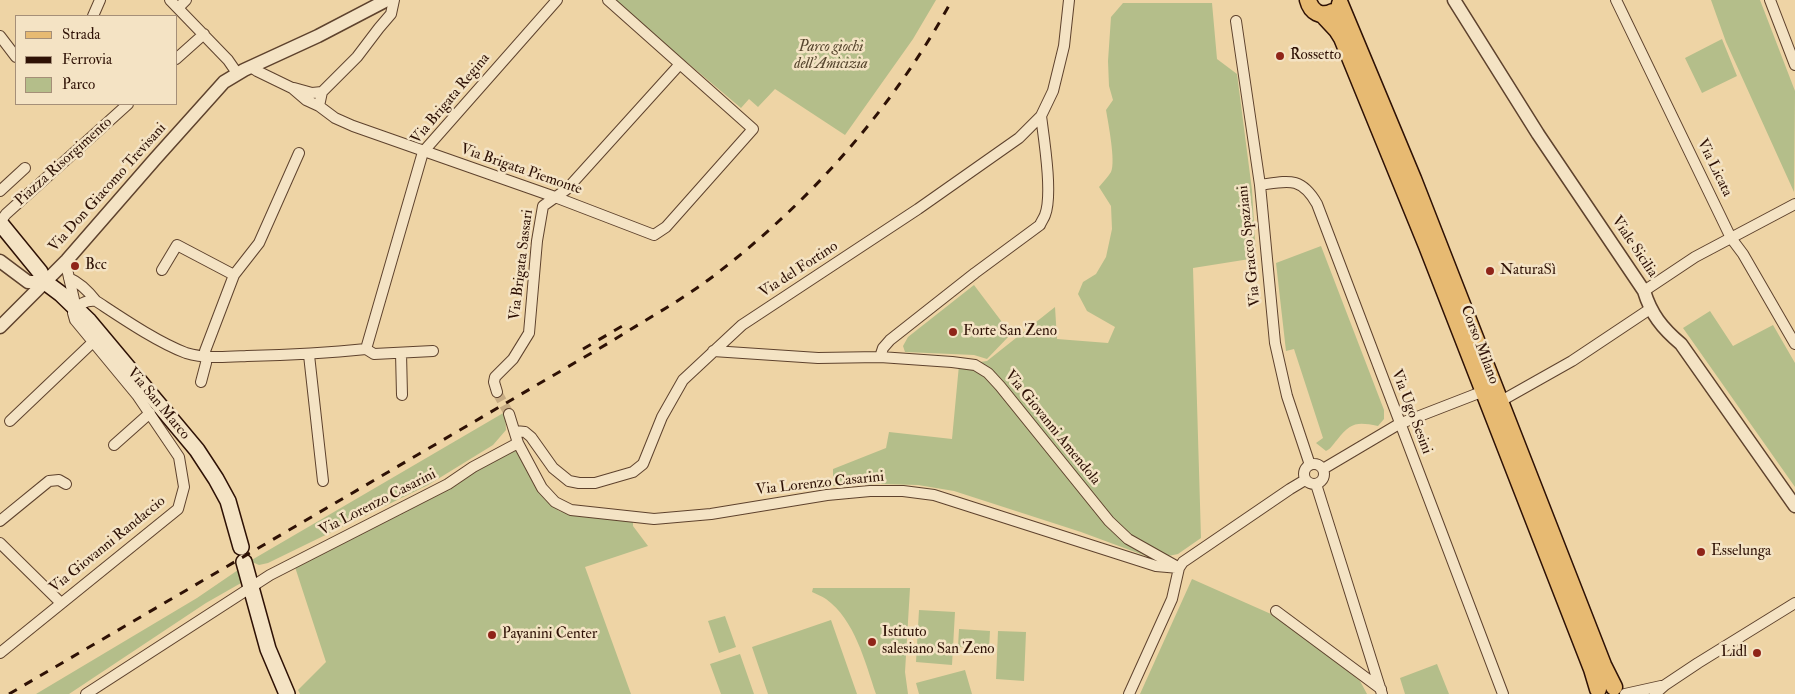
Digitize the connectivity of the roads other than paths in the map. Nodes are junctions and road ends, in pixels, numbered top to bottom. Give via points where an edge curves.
1 (100, 0) edge
2 (170, 0) edge
3 (387, 0) edge
4 (394, 0) edge
5 (557, 0) edge
6 (608, 0) edge
7 (1068, 0) edge
8 (1308, 0) edge
9 (1454, 0) edge
10 (1616, 0) edge
11 (1770, 0) edge
12 (1340, 2) edge
13 (182, 4) edge
14 (93, 15) edge
15 (1323, 15) junction
16 (1236, 21) dead end
17 (204, 34) junction
18 (0, 36) edge
19 (15, 57) edge
20 (178, 58) edge
21 (680, 64) junction
22 (1795, 65) edge
23 (251, 67) junction
24 (237, 73) junction
25 (292, 88) junction
26 (322, 92) junction
27 (127, 105) edge
28 (319, 106) junction
29 (1041, 116) junction
30 (423, 152) junction
31 (299, 153) dead end
32 (24, 168) dead end
33 (1260, 185) junction
34 (0, 191) edge
35 (555, 197) junction
36 (1795, 204) edge
37 (0, 222) edge
38 (1731, 238) junction
39 (67, 260) junction
40 (0, 261) edge
41 (162, 270) dead end
42 (234, 275) junction
43 (69, 278) junction
44 (45, 282) junction
45 (1644, 291) junction
46 (96, 302) junction
47 (76, 308) junction
48 (1650, 309) junction
49 (0, 327) edge
50 (93, 342) junction
51 (1795, 344) edge
52 (366, 349) junction
53 (433, 351) dead end
54 (713, 352) junction
55 (400, 353) junction
56 (309, 355) junction
57 (205, 357) junction
58 (880, 357) junction
59 (201, 382) dead end
60 (1484, 391) junction
61 (497, 392) tunnel mouth
62 (402, 395) dead end
63 (1500, 401) junction
64 (150, 414) junction
65 (509, 414) tunnel mouth
66 (10, 421) dead end
67 (1399, 424) junction
68 (515, 431) junction
69 (518, 443) junction
70 (114, 445) dead end
71 (1310, 465) junction
72 (1323, 469) junction
73 (1305, 480) junction
74 (324, 481) dead end
75 (66, 484) dead end
76 (1316, 484) junction
77 (1795, 506) edge
78 (0, 522) edge
79 (0, 543) edge
80 (240, 547) dead end
81 (244, 562) dead end
82 (1179, 568) junction
83 (251, 587) junction
84 (60, 603) junction
85 (1795, 603) edge
86 (1276, 611) dead end
87 (0, 653) edge
88 (1665, 685) junction
89 (1382, 692) edge
90 (1611, 692) edge
91 (86, 694) edge
92 (287, 694) edge
93 (1128, 694) edge
94 (1503, 694) edge
95 (1655, 694) edge

1 - 14 street
2 - 13 street
3 - 23 street, Via Don Giacomo Trevisani
4 - 26 street via 390,14 357,57
5 - 30 street, Via Brigata Regina
6 - 21 street
7 - 29 street, Via del Fortino via 1064,46 1052,91
8 - 15 main road, Corso Milano via 1312,9
9 - 45 street, Viale Sicilia via 1538,134
10 - 38 street, Via Licata
11 - 22 street
12 - 15 main road via 1335,11
12 - 63 main road, Corso Milano
13 - 17 street
15 - 60 main road, Corso Milano via 1342,38
16 - 33 street, Via Gracco Spaziani
17 - 20 street
17 - 24 street
18 - 19 street
21 - 35 street, Via Brigata Sassari via 567,189
21 - 35 street, Via Brigata Piemonte via 752,129 666,227 654,235
23 - 24 street, Via Don Giacomo Trevisani
23 - 25 street, Via Brigata Piemonte
24 - 39 street, Via Don Giacomo Trevisani via 224,82
25 - 26 street via 312,94
25 - 28 street, Via Brigata Piemonte
26 - 28 street
27 - 37 street, Piazza Risorgimento
28 - 30 street, Via Brigata Piemonte via 353,126
29 - 54 street, Via del Fortino via 1019,138 742,325
29 - 58 street via 1048,195 1046,214 1040,225 890,340
30 - 35 street, Via Brigata Piemonte
30 - 52 street, Via Brigata Regina
31 - 42 street via 259,243
32 - 34 street, Piazza Risorgimento
33 - 67 street, Via Ugo Sesini via 1290,181 1310,192
33 - 71 street, Via Gracco Spaziani via 1275,343
35 - 61 street, Via Brigata Sassari via 543,206 529,333 513,359 495,377
36 - 38 street
37 - 44 main road, Piazza Risorgimento
38 - 45 street via 1695,256
38 - 51 street, Via Licata
39 - 43 street
39 - 44 street, Via Don Giacomo Trevisani
40 - 44 street via 28,282
41 - 42 street via 177,245
42 - 57 street
43 - 46 street via 89,292
43 - 47 street
44 - 47 main road, Via San Marco
44 - 49 street, Via Don Giacomo Trevisani
45 - 48 street, Viale Sicilia
46 - 47 street via 89,300
46 - 57 street via 186,353
47 - 50 street, Via Giovanni Randaccio via 73,313 75,320
47 - 80 main road, Via San Marco via 209,467 228,501
48 - 63 street via 1572,361
48 - 77 street, Viale Sicilia via 1680,344
50 - 64 street, Via Giovanni Randaccio
50 - 66 street
52 - 55 street via 374,354
52 - 56 street
53 - 55 street
54 - 58 street, Via Giovanni Amendola via 818,358
54 - 68 street, Via del Fortino via 682,380 662,417 644,464 633,472 594,483 569,481 553,468 531,437 525,432
55 - 62 street
56 - 57 street
56 - 74 street
57 - 59 street
58 - 82 street, Via Giovanni Amendola via 975,365 988,373 1109,521 1128,539
60 - 67 street
60 - 90 main road, Corso Milano via 1592,669
63 - 90 main road, Corso Milano
64 - 70 street
64 - 84 street, Via Giovanni Randaccio via 179,457 184,487 178,509
65 - 68 street, Via Lorenzo Casarini
67 - 72 street
67 - 94 street, Via Ugo Sesini
68 - 69 street, Via Lorenzo Casarini
69 - 82 street, Via Lorenzo Casarini via 542,488 555,502 571,510 654,519 711,514 826,495 903,491 934,495 1156,566
69 - 83 street, Via Lorenzo Casarini via 448,484
71 - 72 street
71 - 73 street via 1304,470
72 - 76 street via 1324,477
73 - 76 street
73 - 82 street via 1189,557
75 - 78 street via 49,480
76 - 89 street
79 - 84 street
81 - 83 main road
82 - 93 street via 1172,599
83 - 91 street, Via Lorenzo Casarini
83 - 92 main road via 268,649
84 - 87 street, Via Giovanni Randaccio
85 - 88 street
86 - 89 street
88 - 90 street
88 - 95 street

